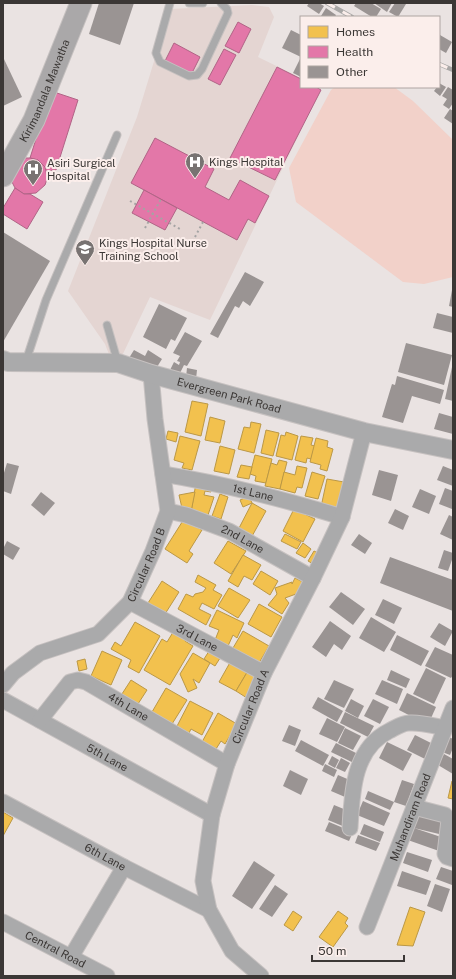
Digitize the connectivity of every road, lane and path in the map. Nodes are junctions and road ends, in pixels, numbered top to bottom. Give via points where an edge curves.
1 (81, 3) edge
2 (170, 3) edge
3 (190, 3) edge
4 (203, 3) edge
5 (221, 3) edge
6 (117, 135) dead end
7 (3, 176) edge
8 (161, 199) dead end
9 (130, 202) dead end
10 (153, 214) junction
11 (204, 222) dead end
12 (145, 228) dead end
13 (180, 229) dead end
14 (195, 237) dead end
15 (107, 325) dead end
16 (3, 360) edge
17 (26, 361) junction
18 (118, 364) junction
19 (151, 374) junction
20 (364, 432) junction
21 (453, 450) edge
22 (163, 474) junction
23 (168, 511) junction
24 (342, 517) junction
25 (313, 578) junction
26 (130, 602) junction
27 (264, 673) junction
28 (3, 685) edge
29 (3, 700) edge
30 (453, 708) edge
31 (40, 720) junction
32 (445, 728) junction
33 (227, 764) junction
34 (3, 802) edge
35 (414, 807) junction
36 (212, 815) junction
37 (350, 828) dead end
38 (453, 859) edge
39 (124, 867) junction
40 (210, 910) junction
41 (4, 926) edge
42 (367, 927) dead end
43 (71, 957) junction
44 (81, 970) edge
45 (107, 976) edge
46 (261, 976) edge

1 - 7 main road, Kirimandala Mawatha via 34,120
2 - 5 lane via 156,53 160,62 189,76 197,75 202,69 228,13
3 - 4 lane
6 - 17 lane via 46,300
8 - 10 path
9 - 10 path
10 - 12 path
10 - 13 path
11 - 14 path
15 - 18 lane
16 - 17 street, Evergreen Park Road
17 - 18 street, Evergreen Park Road
18 - 19 street, Evergreen Park Road
19 - 20 street, Evergreen Park Road
19 - 22 street, Circular Road B
20 - 21 street, Evergreen Park Road
20 - 24 street, Circular Road A
22 - 23 street, Circular Road B
22 - 24 street, 1st Lane via 206,481
23 - 25 street, 2nd Lane via 229,531
23 - 26 street, Circular Road B
24 - 25 street, Circular Road A
25 - 27 street, Circular Road A
26 - 27 street, 3rd Lane
26 - 28 street, Circular Road B via 98,634 40,653 13,673
27 - 33 street, Circular Road A
29 - 31 street, 5th Lane
30 - 32 street, Muhandiram Road
31 - 33 street, 4th Lane via 70,682 78,680 86,682
31 - 36 street, 5th Lane
32 - 35 street, Muhandiram Road
32 - 37 street via 407,722 382,734 373,742 356,773
33 - 36 street, Circular Road A
34 - 39 street, 6th Lane
35 - 38 street via 447,817 449,820 445,854
35 - 42 street, Muhandiram Road
36 - 40 street, Circular Road A via 203,881
39 - 40 street, 6th Lane
39 - 43 street
40 - 46 street, Circular Road A via 232,951
41 - 43 street, Central Road
43 - 44 street, Central Road
44 - 45 street, Central Road

